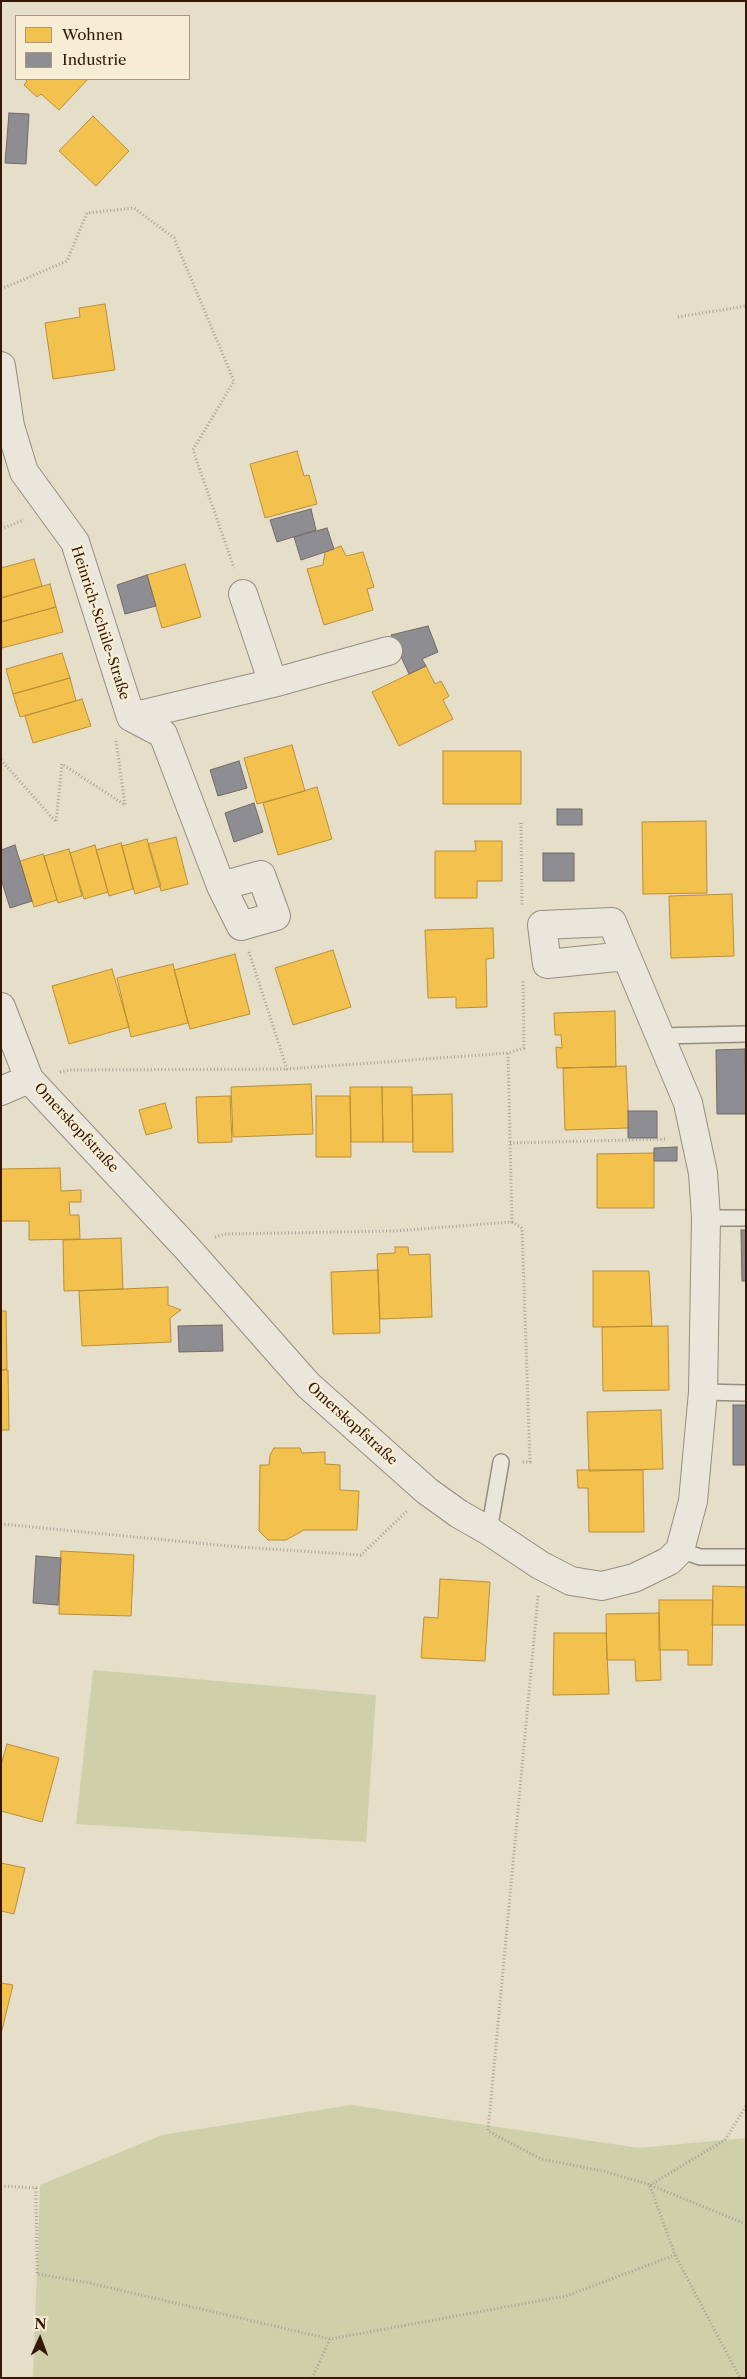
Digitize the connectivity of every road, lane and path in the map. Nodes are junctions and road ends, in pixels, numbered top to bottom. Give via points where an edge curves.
1 (1, 289) edge
2 (746, 306) edge
3 (678, 318) dead end
4 (1, 366) edge
5 (243, 594) joint
6 (388, 651) dead end
7 (274, 683) junction
8 (131, 717) junction
9 (1, 760) edge
10 (521, 823) dead end
11 (221, 886) junction
12 (522, 908) dead end
13 (241, 926) junction
14 (626, 956) dead end
15 (523, 974) dead end
16 (1, 1008) edge
17 (746, 1034) edge
18 (660, 1036) junction
19 (508, 1053) junction
20 (287, 1069) junction
21 (29, 1079) junction
22 (1, 1092) edge
23 (697, 1138) junction
24 (510, 1143) junction
25 (706, 1218) junction
26 (746, 1218) edge
27 (512, 1222) junction
28 (186, 1247) junction
29 (703, 1392) junction
30 (746, 1393) edge
31 (501, 1462) dead end
32 (530, 1462) dead end
33 (427, 1491) junction
34 (1, 1524) edge
35 (489, 1531) junction
36 (680, 1550) junction
37 (746, 1557) edge
38 (540, 1566) junction
39 (746, 2106) edge
40 (650, 2185) junction
41 (1, 2186) edge
42 (746, 2224) edge
43 (675, 2255) junction
44 (330, 2339) junction
45 (312, 2378) edge
46 (740, 2378) edge

1 - 5 path via 67,261 87,213 134,208 174,238 234,381 193,450
2 - 3 path
4 - 8 street, Heinrich-Schüle-Straße via 10,426 24,472 75,542
5 - 7 street
6 - 7 street, Heinrich-Schüle-Straße
7 - 8 street, Heinrich-Schüle-Straße
8 - 9 path via 115,740 125,806 62,764 56,822
8 - 11 street, Heinrich-Schüle-Straße via 163,734
10 - 12 path
11 - 13 street, Heinrich-Schüle-Straße
11 - 13 street via 262,875 276,916
13 - 20 path
14 - 18 street
15 - 19 path via 524,1048
16 - 21 street, Omerskopfstraße
17 - 18 lane
18 - 23 street via 688,1103
19 - 20 path
19 - 24 path
20 - 21 path via 70,1070
21 - 22 street
21 - 28 street, Omerskopfstraße
23 - 24 path
23 - 25 street
24 - 27 path
25 - 26 lane
25 - 29 street
27 - 28 path via 394,1230 225,1234
27 - 32 path via 522,1228
28 - 33 street, Omerskopfstraße via 308,1385
29 - 30 lane
29 - 36 street via 693,1500
31 - 35 lane
33 - 34 path via 361,1556
33 - 35 street, Omerskopfstraße
35 - 38 street, Omerskopfstraße
36 - 37 lane via 700,1557
36 - 38 street, Omerskopfstraße via 668,1561 634,1578 602,1586 571,1581
38 - 40 path via 488,2131 541,2159 603,2171
39 - 40 path via 725,2140
40 - 42 path
40 - 43 path
41 - 44 path via 36,2188 36,2274 85,2282
43 - 44 path via 566,2296
43 - 46 path
44 - 45 path

